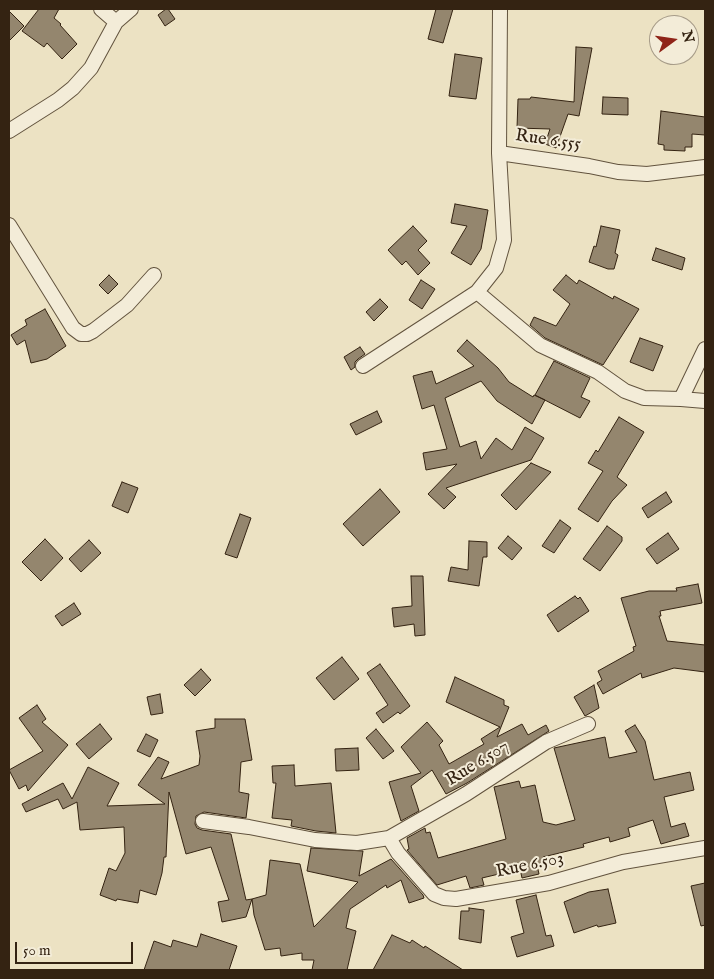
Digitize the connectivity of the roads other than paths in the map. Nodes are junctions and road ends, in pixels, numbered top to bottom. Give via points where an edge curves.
1 (101, 9) edge
2 (131, 9) edge
3 (500, 9) edge
4 (116, 22) junction
5 (9, 131) edge
6 (499, 153) junction
7 (705, 167) edge
8 (9, 225) edge
9 (154, 274) dead end
10 (477, 292) junction
11 (705, 349) edge
12 (363, 366) dead end
13 (681, 398) junction
14 (705, 401) edge
15 (588, 724) dead end
16 (203, 821) dead end
17 (389, 838) junction
18 (705, 848) edge

1 - 4 street
2 - 4 street
3 - 6 street, Rue 6.555
4 - 5 street via 91,68 73,88
6 - 7 street, Rue 6.555 via 647,174
6 - 10 street via 504,240 496,268
8 - 9 street via 73,328 81,334 93,331 128,305
10 - 12 street
10 - 13 street via 540,345 598,372 625,391 644,398
11 - 13 street
13 - 14 street
15 - 17 street, Rue 6.507 via 546,742 466,794
16 - 17 street via 315,840 357,843
17 - 18 street, Rue 6.503 via 434,894 450,899 549,883 624,862

